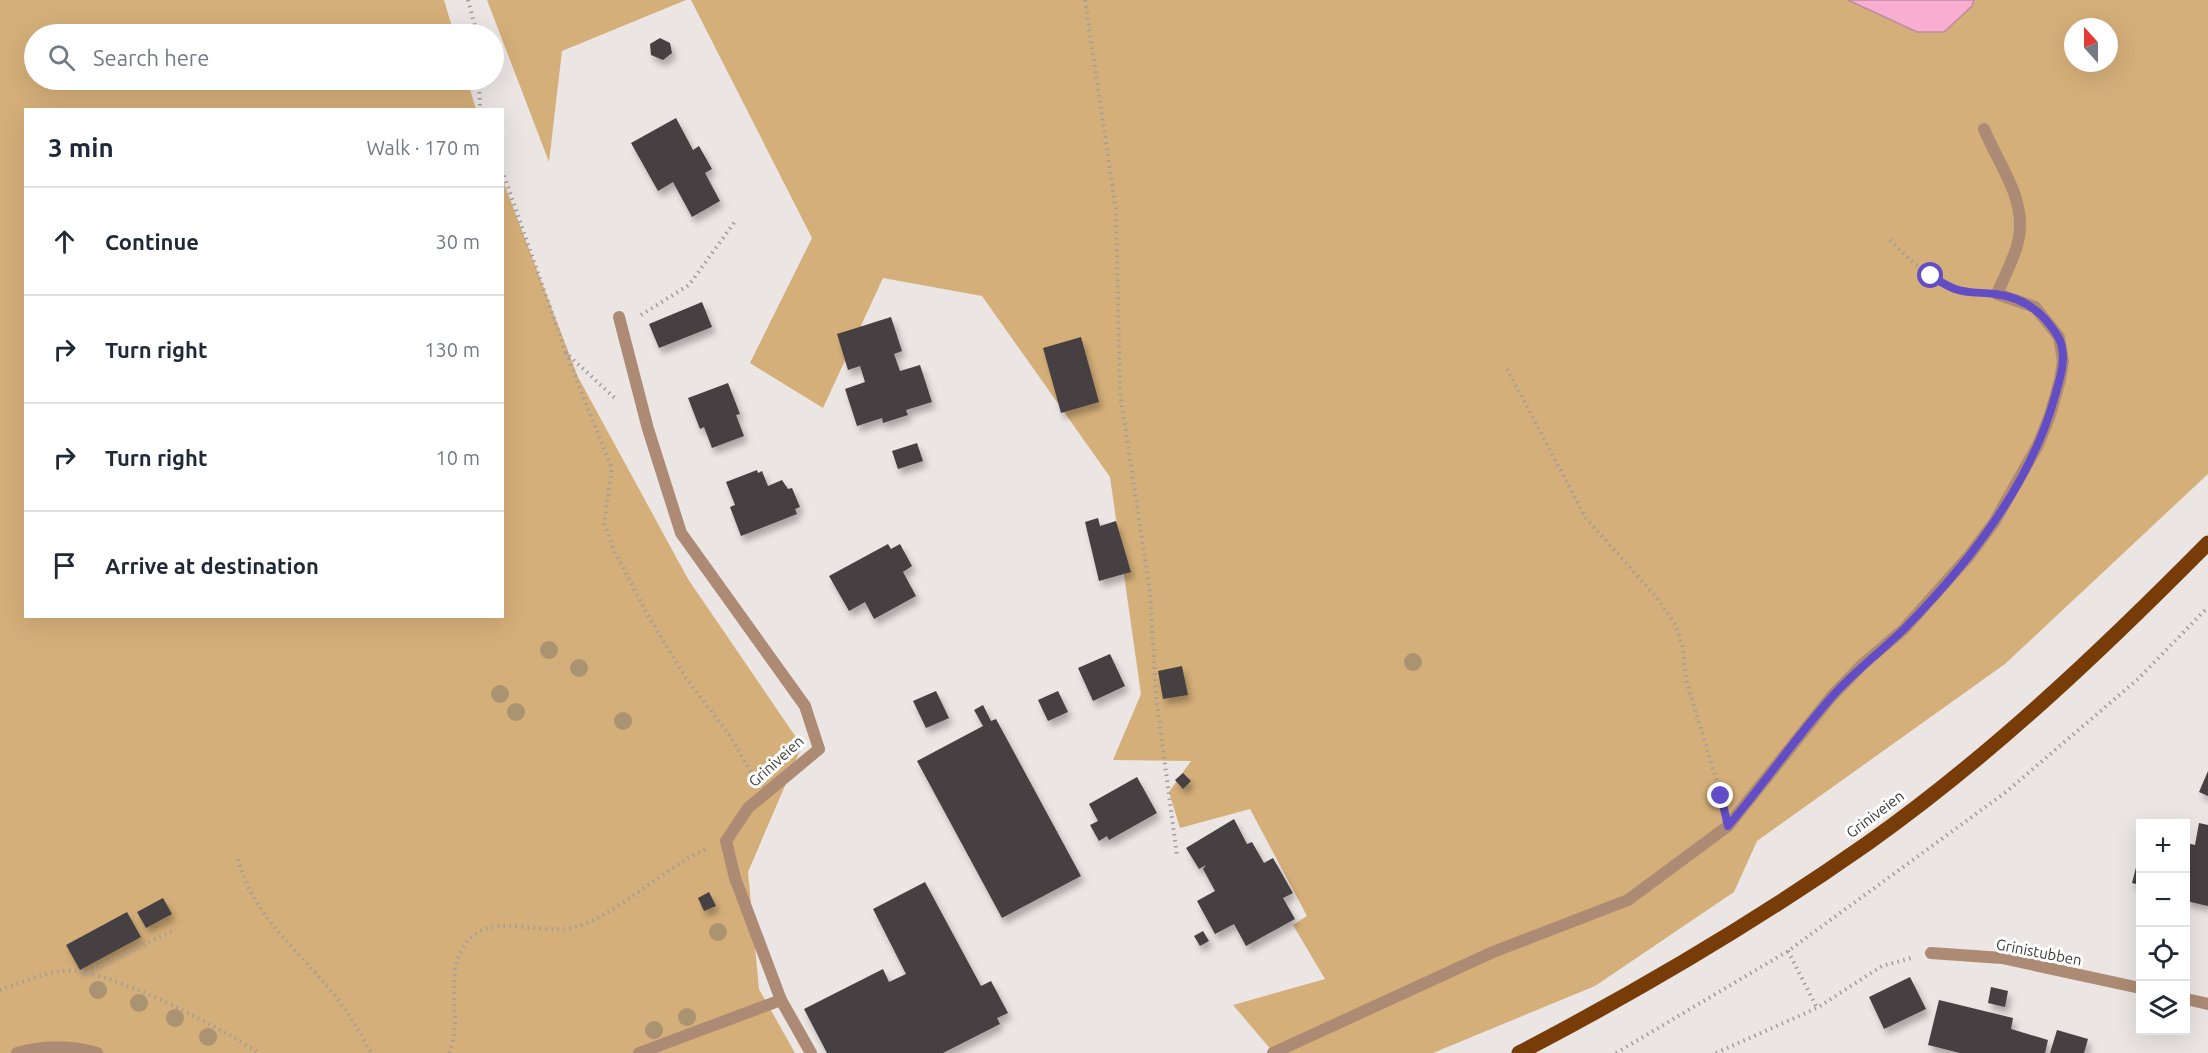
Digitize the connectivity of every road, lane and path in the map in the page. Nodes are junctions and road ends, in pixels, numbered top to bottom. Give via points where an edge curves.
1 (468, 0) edge
2 (1084, 0) edge
3 (474, 24) edge
4 (479, 90) edge
5 (480, 108) edge
6 (1984, 129) dead end
7 (504, 176) edge
8 (736, 220) dead end
9 (1890, 240) dead end
10 (1997, 294) junction
11 (619, 317) joint
12 (566, 353) junction
13 (1507, 369) dead end
14 (648, 429) junction
15 (2208, 543) edge
16 (2208, 607) edge
17 (766, 796) junction
18 (1728, 826) junction
19 (726, 841) junction
20 (1177, 856) dead end
21 (238, 859) dead end
22 (176, 929) dead end
23 (1788, 951) junction
24 (1931, 952) joint
25 (84, 974) junction
26 (2136, 987) edge
27 (0, 990) edge
28 (781, 1000) junction
29 (2190, 1000) edge
30 (2208, 1004) edge
31 (1817, 1008) junction
32 (17, 1053) edge
33 (97, 1053) edge
34 (260, 1053) edge
35 (371, 1053) edge
36 (449, 1053) edge
37 (639, 1053) edge
38 (812, 1053) edge
39 (1273, 1053) edge
40 (1519, 1053) edge
41 (1616, 1053) edge
42 (1716, 1053) edge

1 - 3 path
2 - 20 path via 1116,211 1120,393 1150,592 1156,695
4 - 5 path
6 - 10 street via 2018,198 2021,220 2018,242
7 - 12 path
8 - 11 path via 689,285 639,316
9 - 10 path via 1931,276 1956,290
10 - 18 street via 2035,307 2059,337 2063,361 2060,380 2038,445 1995,521 1969,556 1904,628 1831,697
11 - 14 street, Griniveien
12 - 14 path
12 - 17 path via 612,469 604,523 613,548 686,678 730,736
13 - 18 path via 1586,518 1676,625 1686,680
14 - 17 street, Griniveien via 681,533 805,706 819,749
15 - 40 main road, Griniveien via 2110,642 1996,742 1870,841 1749,924
16 - 23 path via 2138,679 2006,792
17 - 19 street, Griniveien via 748,808
18 - 39 street via 1628,900 1493,952
19 - 28 street via 735,878
19 - 36 path via 670,869 594,920 571,928 489,927 474,934 463,946 456,967 455,1034
21 - 35 path via 262,914 331,991
22 - 25 path
23 - 31 path
23 - 41 path
24 - 26 street, Grinistubben via 2002,958
24 - 31 path via 1882,966
25 - 27 path via 63,971
25 - 34 path via 150,995 218,1027
28 - 37 street
28 - 38 street
29 - 30 street
31 - 42 path
32 - 33 street via 39,1047

